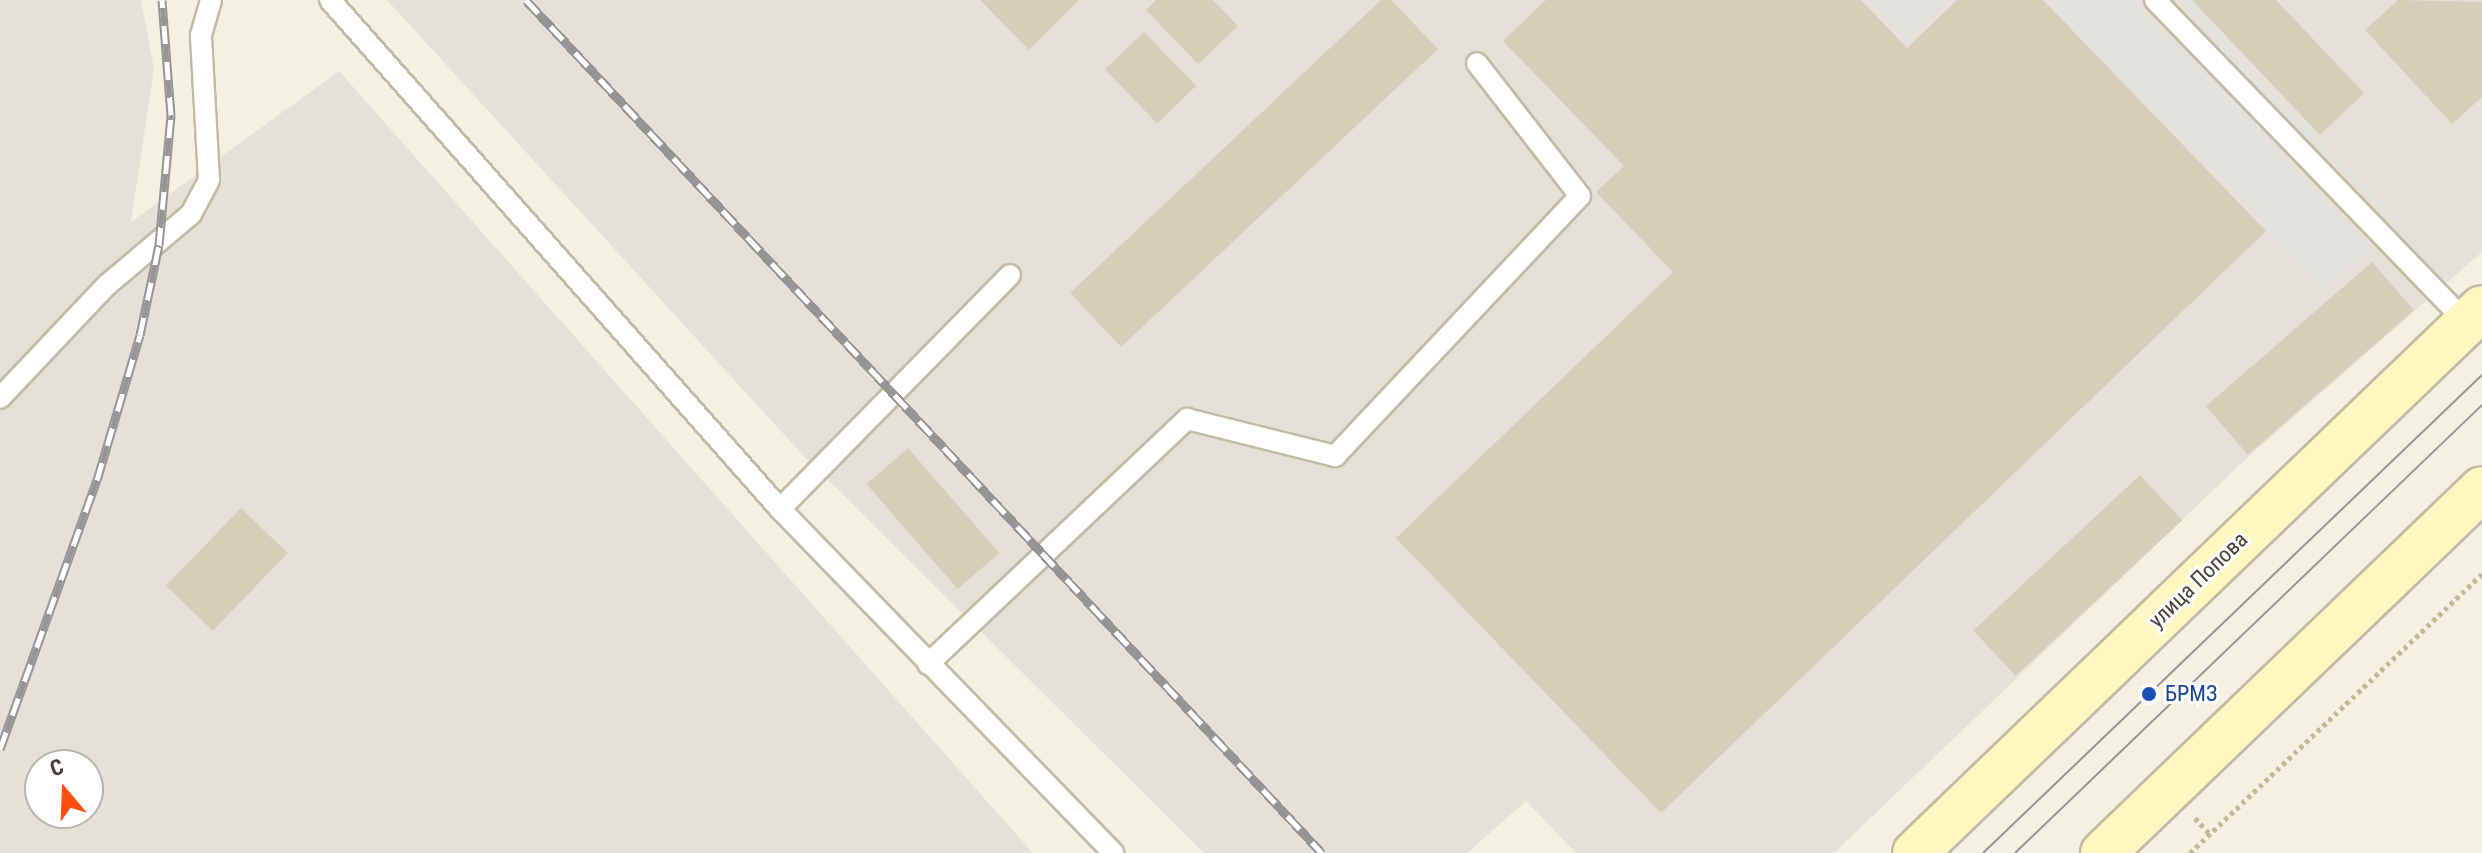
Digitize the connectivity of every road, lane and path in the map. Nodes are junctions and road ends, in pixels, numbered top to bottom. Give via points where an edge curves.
1 (211, 0) edge
2 (330, 0) edge
3 (2155, 0) edge
4 (1477, 63) dead end
5 (1010, 275) dead end
6 (2474, 315) edge
7 (0, 398) edge
8 (2482, 489) edge
9 (780, 509) junction
10 (2482, 574) edge
11 (928, 664) junction
12 (1113, 853) edge
13 (1915, 853) edge
14 (2103, 853) edge
15 (2190, 853) edge

1 - 7 lane via 201,35 209,180 191,214 107,285
2 - 9 lane
3 - 6 lane
4 - 11 lane via 1580,196 1335,456 1187,419
5 - 9 lane
6 - 13 main road, улица Попова
8 - 14 main road
9 - 11 lane
10 - 15 path
11 - 12 lane

